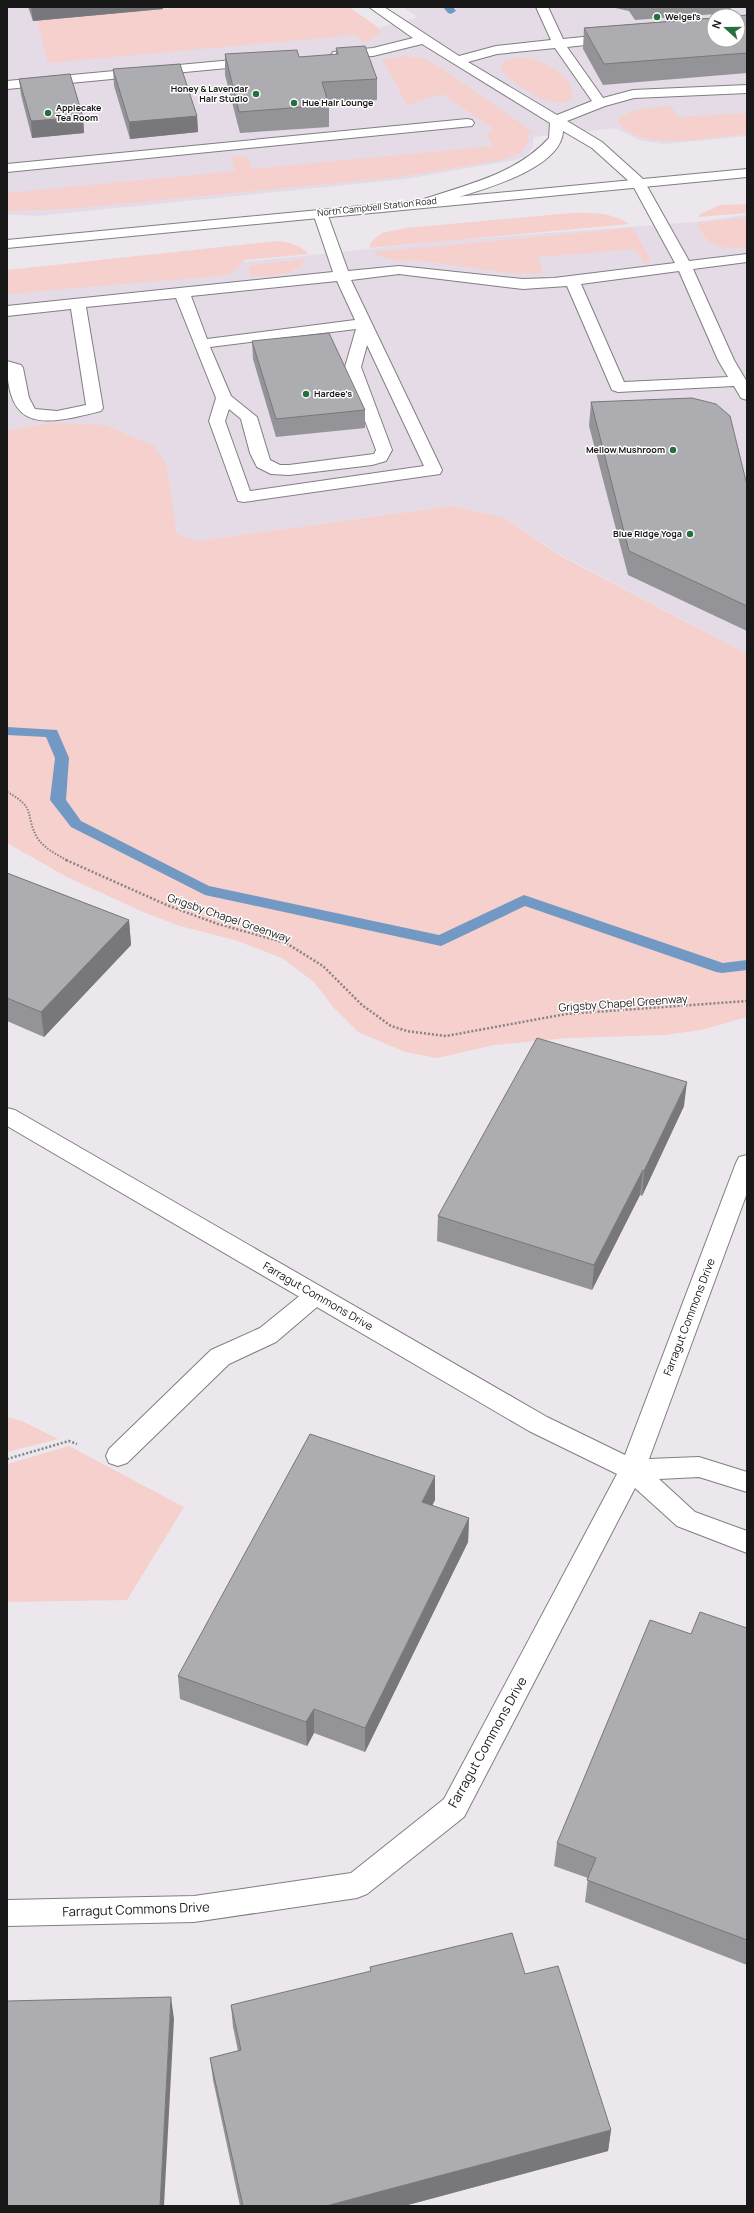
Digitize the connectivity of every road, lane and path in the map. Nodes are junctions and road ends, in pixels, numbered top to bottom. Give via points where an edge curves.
1 (375, 7) edge
2 (542, 7) edge
3 (629, 37) edge
4 (424, 39) junction
5 (559, 44) junction
6 (325, 56) edge
7 (269, 61) edge
8 (457, 62) junction
9 (7, 85) edge
10 (747, 89) edge
11 (600, 103) junction
12 (557, 120) junction
13 (466, 123) dead end
14 (7, 168) edge
15 (747, 173) edge
16 (638, 182) junction
17 (429, 202) junction
18 (320, 213) junction
19 (7, 244) edge
20 (747, 258) edge
21 (684, 266) junction
22 (342, 276) junction
23 (572, 280) junction
24 (182, 293) junction
25 (78, 304) junction
26 (7, 311) edge
27 (365, 323) junction
28 (201, 344) junction
29 (7, 366) edge
30 (738, 381) junction
31 (747, 395) edge
32 (224, 398) junction
33 (7, 792) edge
34 (747, 1001) edge
35 (7, 1116) edge
36 (747, 1164) edge
37 (316, 1295) junction
38 (118, 1456) joint
39 (7, 1460) edge
40 (632, 1470) junction
41 (747, 1482) edge
42 (747, 1542) edge
43 (7, 1914) edge

1 - 4 street
2 - 5 street
3 - 5 street
4 - 6 street via 372,52
4 - 8 street
5 - 8 street via 496,50
5 - 11 street
7 - 9 street
8 - 12 street
10 - 11 street via 633,94
11 - 12 street
12 - 16 street via 597,144
12 - 17 street via 556,139 531,163 496,179
13 - 14 street
15 - 16 street, North Campbell Station Road
16 - 17 street, North Campbell Station Road
16 - 21 street
17 - 18 street, North Campbell Station Road
18 - 19 street, North Campbell Station Road
18 - 22 street
20 - 21 street
21 - 23 street
21 - 30 street
22 - 23 street via 399,270 523,284
22 - 24 street
22 - 27 street
23 - 30 street via 618,387
24 - 25 street
24 - 28 street
25 - 26 street
25 - 29 street via 94,408 47,416 30,413 24,407 15,368
27 - 28 street
27 - 32 street via 353,367 384,450 380,457 277,470 263,463 249,417
27 - 32 street via 434,470 244,497 217,421
28 - 32 street
30 - 31 street
33 - 34 path, Grigsby Chapel Greenway via 21,799 27,807 38,839 48,849 69,862 169,906 218,924 286,943 323,966 362,1005 391,1026 407,1031 446,1036 566,1014
35 - 37 street, Farragut Commons Drive
36 - 40 street, Farragut Commons Drive
37 - 38 street via 268,1335 220,1357
37 - 40 street, Farragut Commons Drive via 538,1424
38 - 39 path via 69,1442
40 - 41 street, Farragut Commons Drive via 699,1467
40 - 42 street, Farragut Commons Drive via 686,1518
40 - 43 street, Farragut Commons Drive via 454,1808 356,1885 194,1909

